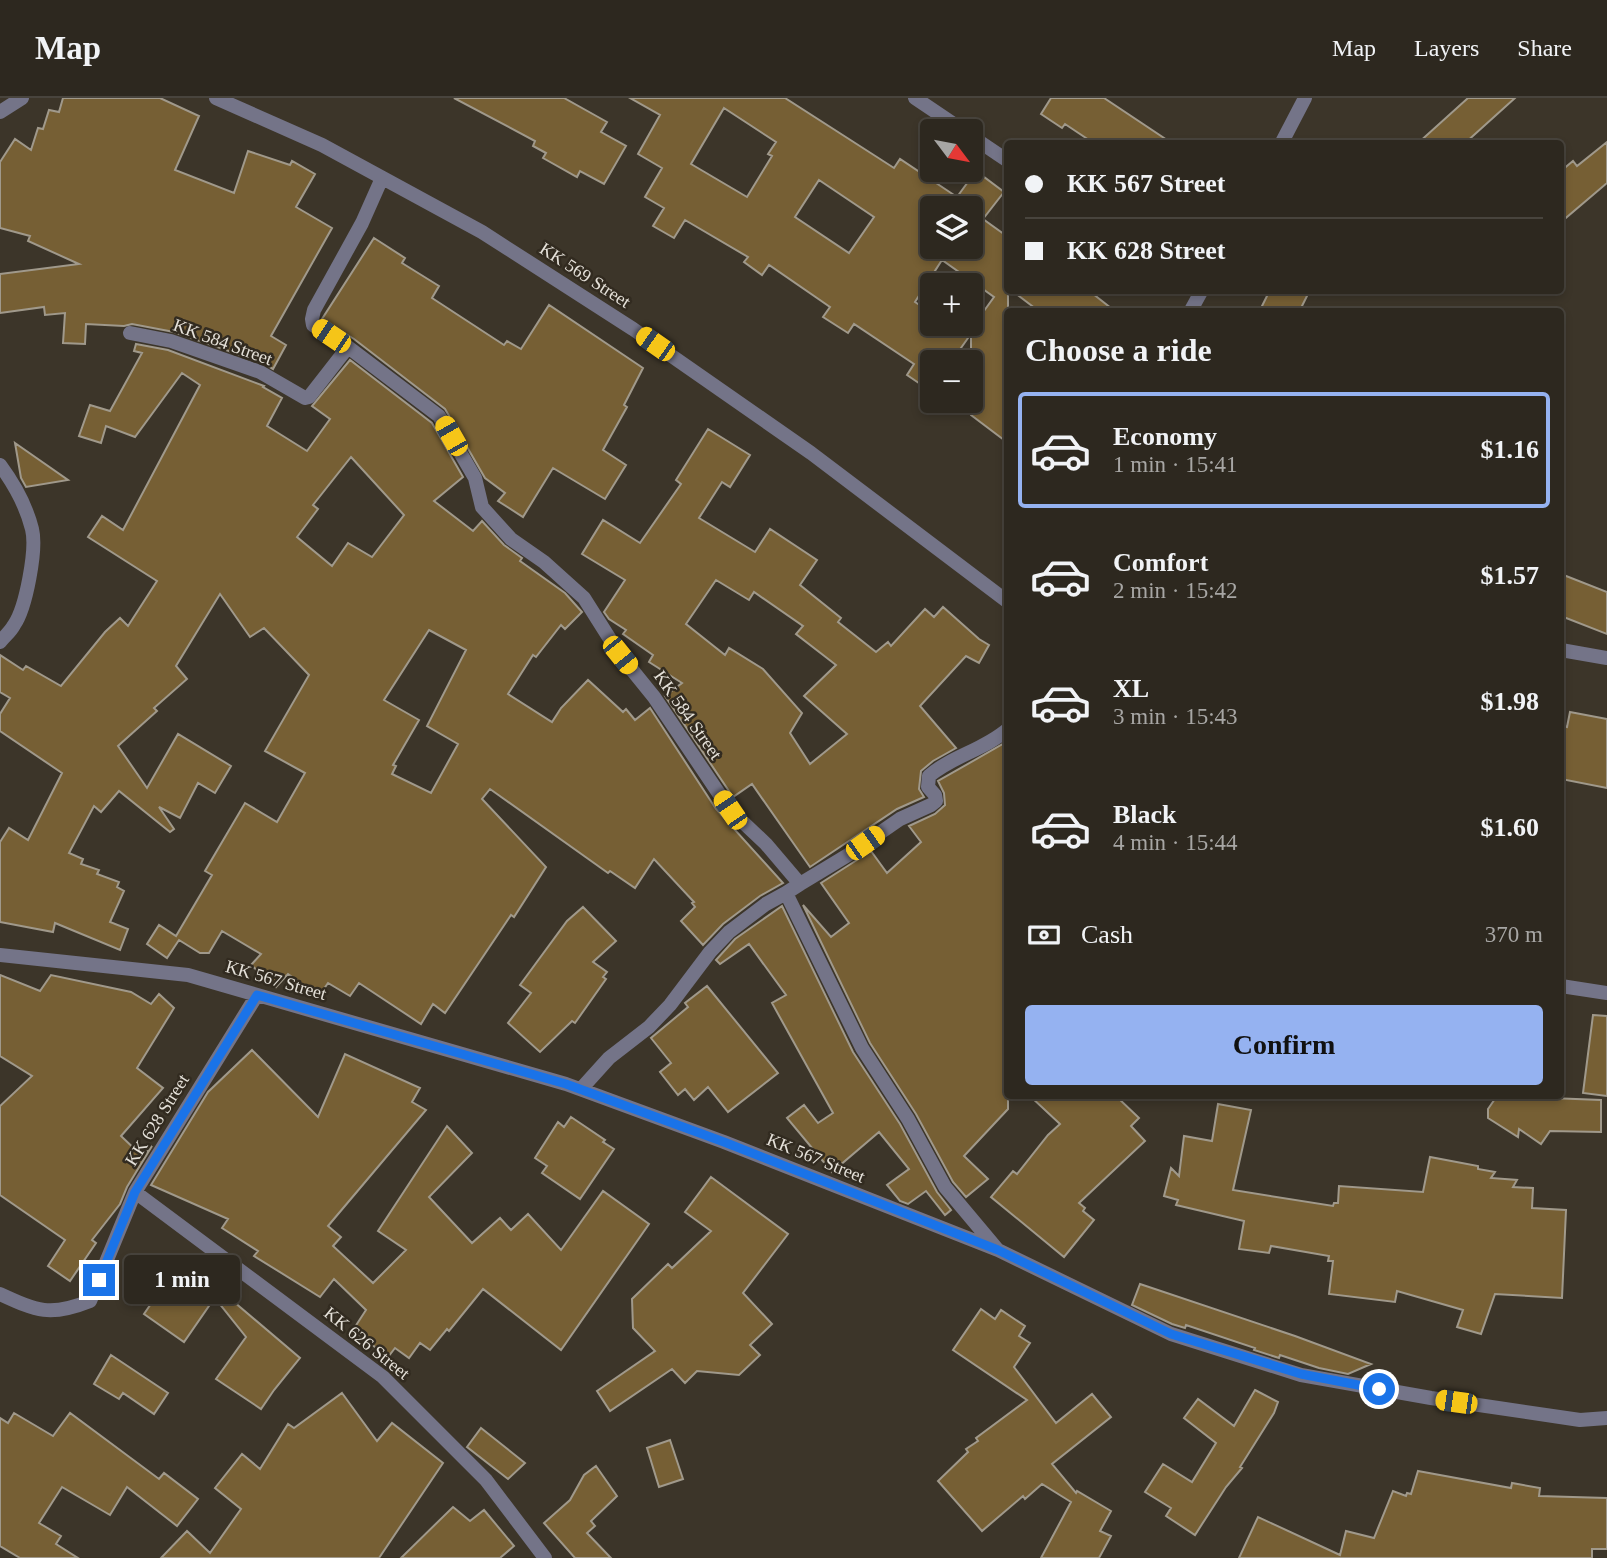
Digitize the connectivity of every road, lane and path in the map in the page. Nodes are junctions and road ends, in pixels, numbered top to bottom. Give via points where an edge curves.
1 (22, 98) edge
2 (216, 98) edge
3 (915, 98) edge
4 (1305, 98) edge
5 (0, 112) edge
6 (946, 119) edge
7 (1283, 140) edge
8 (984, 145) edge
9 (1004, 158) edge
10 (382, 178) junction
11 (130, 333) dead end
12 (348, 347) junction
13 (0, 465) edge
14 (1004, 599) edge
15 (0, 642) edge
16 (1564, 651) edge
17 (1607, 658) edge
18 (1004, 732) edge
19 (800, 884) junction
20 (786, 893) junction
21 (0, 955) edge
22 (1564, 986) edge
23 (1607, 993) edge
24 (257, 995) junction
25 (581, 1089) junction
26 (135, 1192) junction
27 (998, 1250) junction
28 (0, 1294) edge
29 (1607, 1418) edge
30 (545, 1558) edge

1 - 5 street
2 - 10 street, KK 569 Street via 322,145
3 - 6 street
4 - 7 street
8 - 9 street
10 - 12 street via 312,319
10 - 14 street, KK 569 Street via 482,232 633,329 811,453
11 - 12 street, KK 584 Street via 171,341 260,372 305,398
12 - 19 street, KK 584 Street via 439,416 475,478 482,507 511,539 584,598 730,810
13 - 15 street via 15,485 32,531 31,570 24,599 15,624
16 - 17 street
18 - 19 street via 929,776 928,787 936,801 931,806 900,819
19 - 20 street
20 - 25 street via 729,932 670,1005
20 - 27 street via 862,1048 945,1187
21 - 24 street, KK 567 Street via 188,975
22 - 23 street
24 - 25 street, KK 567 Street
24 - 26 street, KK 628 Street
25 - 27 street, KK 567 Street
26 - 28 street, KK 628 Street via 90,1301 67,1310 32,1309
26 - 30 street, KK 626 Street via 383,1377 486,1480
27 - 29 street, KK 567 Street via 1171,1334 1301,1374 1580,1420

